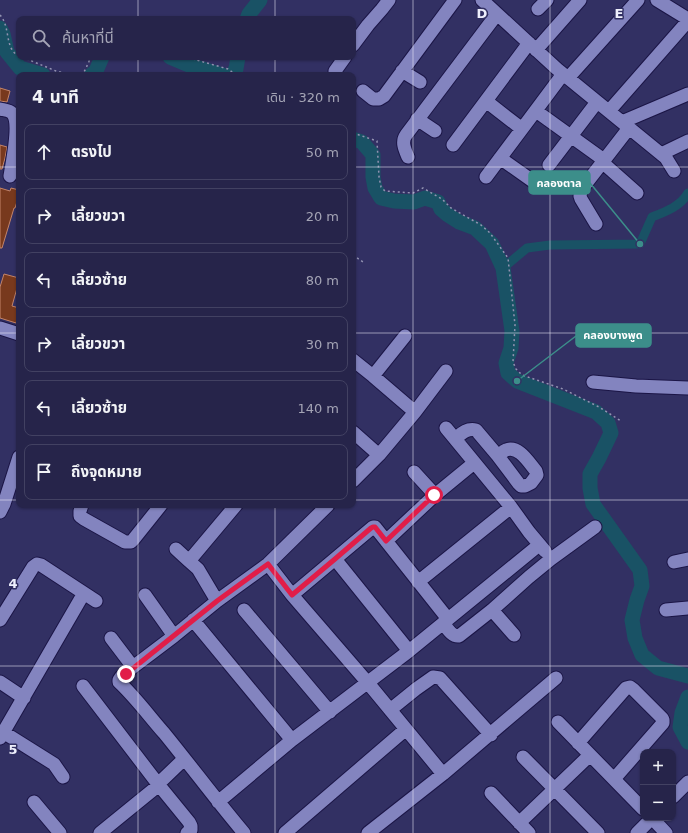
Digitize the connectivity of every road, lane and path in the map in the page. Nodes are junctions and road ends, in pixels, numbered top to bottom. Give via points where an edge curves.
1 (389, 0) edge
2 (455, 0) edge
3 (482, 0) edge
4 (580, 0) edge
5 (638, 0) edge
6 (657, 0) edge
7 (497, 14) junction
8 (0, 15) edge
9 (688, 20) edge
10 (356, 41) edge
11 (532, 47) junction
12 (16, 55) edge
13 (29, 60) edge
14 (90, 60) edge
15 (193, 60) edge
16 (342, 60) edge
17 (335, 71) dead end
18 (402, 71) junction
19 (61, 72) edge
20 (84, 72) edge
21 (232, 72) edge
22 (565, 76) junction
23 (420, 82) dead end
24 (363, 90) dead end
25 (688, 94) edge
26 (486, 101) junction
27 (597, 102) junction
28 (0, 109) edge
29 (536, 111) junction
30 (609, 111) junction
31 (417, 119) junction
32 (625, 125) junction
33 (522, 128) junction
34 (16, 130) edge
35 (436, 131) dead end
36 (356, 134) edge
37 (571, 136) junction
38 (688, 141) edge
39 (453, 145) dead end
40 (16, 147) edge
41 (661, 154) junction
42 (408, 157) dead end
43 (500, 158) junction
44 (603, 161) junction
45 (549, 165) dead end
46 (674, 171) dead end
47 (10, 176) dead end
48 (486, 177) dead end
49 (534, 182) dead end
50 (637, 193) dead end
51 (596, 224) dead end
52 (356, 257) edge
53 (363, 262) dead end
54 (0, 328) edge
55 (16, 333) edge
56 (405, 336) dead end
57 (356, 363) edge
58 (446, 371) dead end
59 (373, 376) junction
60 (593, 382) dead end
61 (688, 388) edge
62 (415, 412) junction
63 (621, 421) dead end
64 (446, 428) dead end
65 (356, 435) edge
66 (455, 439) junction
67 (379, 455) junction
68 (498, 456) dead end
69 (474, 463) junction
70 (16, 466) edge
71 (414, 472) dead end
72 (356, 478) edge
73 (434, 495) junction
74 (511, 507) junction
75 (81, 508) edge
76 (159, 508) edge
77 (233, 508) edge
78 (325, 508) edge
79 (0, 512) edge
80 (595, 527) dead end
81 (386, 541) junction
82 (539, 545) junction
83 (176, 549) dead end
84 (335, 559) junction
85 (551, 559) junction
86 (688, 559) edge
87 (189, 561) junction
88 (674, 562) dead end
89 (268, 564) junction
90 (418, 582) junction
91 (84, 593) junction
92 (144, 595) dead end
93 (292, 595) junction
94 (96, 601) dead end
95 (217, 601) junction
96 (688, 608) edge
97 (244, 610) dead end
98 (492, 610) junction
99 (666, 610) dead end
100 (0, 620) edge
101 (193, 620) junction
102 (446, 621) junction
103 (514, 635) dead end
104 (174, 636) junction
105 (111, 638) dead end
106 (409, 651) junction
107 (133, 667) junction
108 (556, 678) dead end
109 (0, 682) edge
110 (368, 683) junction
111 (83, 686) dead end
112 (24, 698) junction
113 (390, 710) junction
114 (330, 712) junction
115 (558, 722) dead end
116 (406, 729) junction
117 (2, 735) edge
118 (491, 735) junction
119 (292, 740) junction
120 (578, 742) junction
121 (590, 755) junction
122 (523, 757) dead end
123 (184, 759) junction
124 (443, 774) junction
125 (63, 777) dead end
126 (614, 779) junction
127 (688, 782) edge
128 (159, 785) junction
129 (554, 789) junction
130 (491, 794) dead end
131 (676, 794) edge
132 (34, 802) dead end
133 (218, 802) junction
134 (640, 806) edge
135 (649, 821) edge
136 (655, 821) edge
137 (520, 823) junction
138 (60, 833) edge
139 (100, 833) edge
140 (188, 833) edge
141 (244, 833) edge
142 (286, 833) edge
143 (368, 833) edge
144 (529, 833) edge
145 (598, 833) edge
146 (637, 833) edge
147 (666, 833) edge

1 - 10 street
2 - 18 street
3 - 7 street
4 - 11 street
5 - 22 street
6 - 9 street
7 - 11 street
7 - 31 street
8 - 12 path via 8,33 10,49
9 - 30 street
11 - 22 street
11 - 26 street
13 - 19 path
14 - 20 path
15 - 21 path
16 - 17 street
18 - 23 street
18 - 24 street via 382,98 373,99
22 - 27 street
22 - 29 street
25 - 32 street
26 - 33 street
26 - 39 street
27 - 30 street
27 - 37 street
28 - 34 street via 12,114
29 - 33 street
29 - 37 street
30 - 32 street
31 - 35 street
31 - 42 street via 403,139
32 - 41 street
32 - 44 street
33 - 43 street
36 - 63 path via 377,141 379,177 381,187 385,191 414,193 424,188 451,208 481,225 508,258 515,325 513,362 516,369 522,375 563,389
37 - 44 street
37 - 45 street
38 - 41 street
40 - 47 street
41 - 46 street via 669,161
43 - 48 street
43 - 49 street
44 - 50 street
44 - 51 street via 582,188 580,196
52 - 53 path
54 - 55 street
56 - 59 street
57 - 59 street
58 - 62 street
59 - 62 street
60 - 61 street
62 - 67 street
64 - 66 street
65 - 67 street
66 - 68 street via 465,431 476,430
66 - 69 street
67 - 72 street
69 - 73 street
69 - 74 street
70 - 79 street
71 - 73 street
73 - 81 street
74 - 82 street
74 - 90 street
75 - 76 street via 80,516 125,542 133,540
77 - 87 street
78 - 89 street
80 - 85 street
81 - 84 street via 373,527
81 - 90 street
82 - 85 street
82 - 102 street
83 - 87 street
84 - 93 street
84 - 106 street
85 - 98 street
86 - 88 street
87 - 95 street via 198,569
89 - 93 street
89 - 95 street
90 - 102 street
91 - 94 street
91 - 100 street via 38,564 33,567
91 - 112 street
92 - 104 street
93 - 110 street
95 - 101 street
96 - 99 street
97 - 114 street
98 - 102 street via 456,637
98 - 103 street
101 - 104 street
101 - 119 street
102 - 106 street
104 - 107 street
105 - 107 street
106 - 110 street
107 - 123 street via 121,677 120,682
108 - 118 street
109 - 112 street
110 - 113 street
110 - 114 street
111 - 128 street
112 - 117 street
113 - 116 street
113 - 118 street via 433,678 440,678
114 - 119 street
115 - 120 street
116 - 124 street
116 - 142 street
117 - 125 street via 54,764
118 - 124 street
119 - 133 street
120 - 121 street
120 - 126 street via 626,688 634,690 662,718 663,723
121 - 126 street
121 - 129 street
122 - 129 street
123 - 128 street
123 - 133 street
124 - 143 street
126 - 134 street
127 - 131 street
128 - 139 street
128 - 140 street via 190,822
129 - 137 street
129 - 145 street
130 - 137 street
132 - 138 street
133 - 141 street
135 - 146 street
136 - 147 street
137 - 144 street

